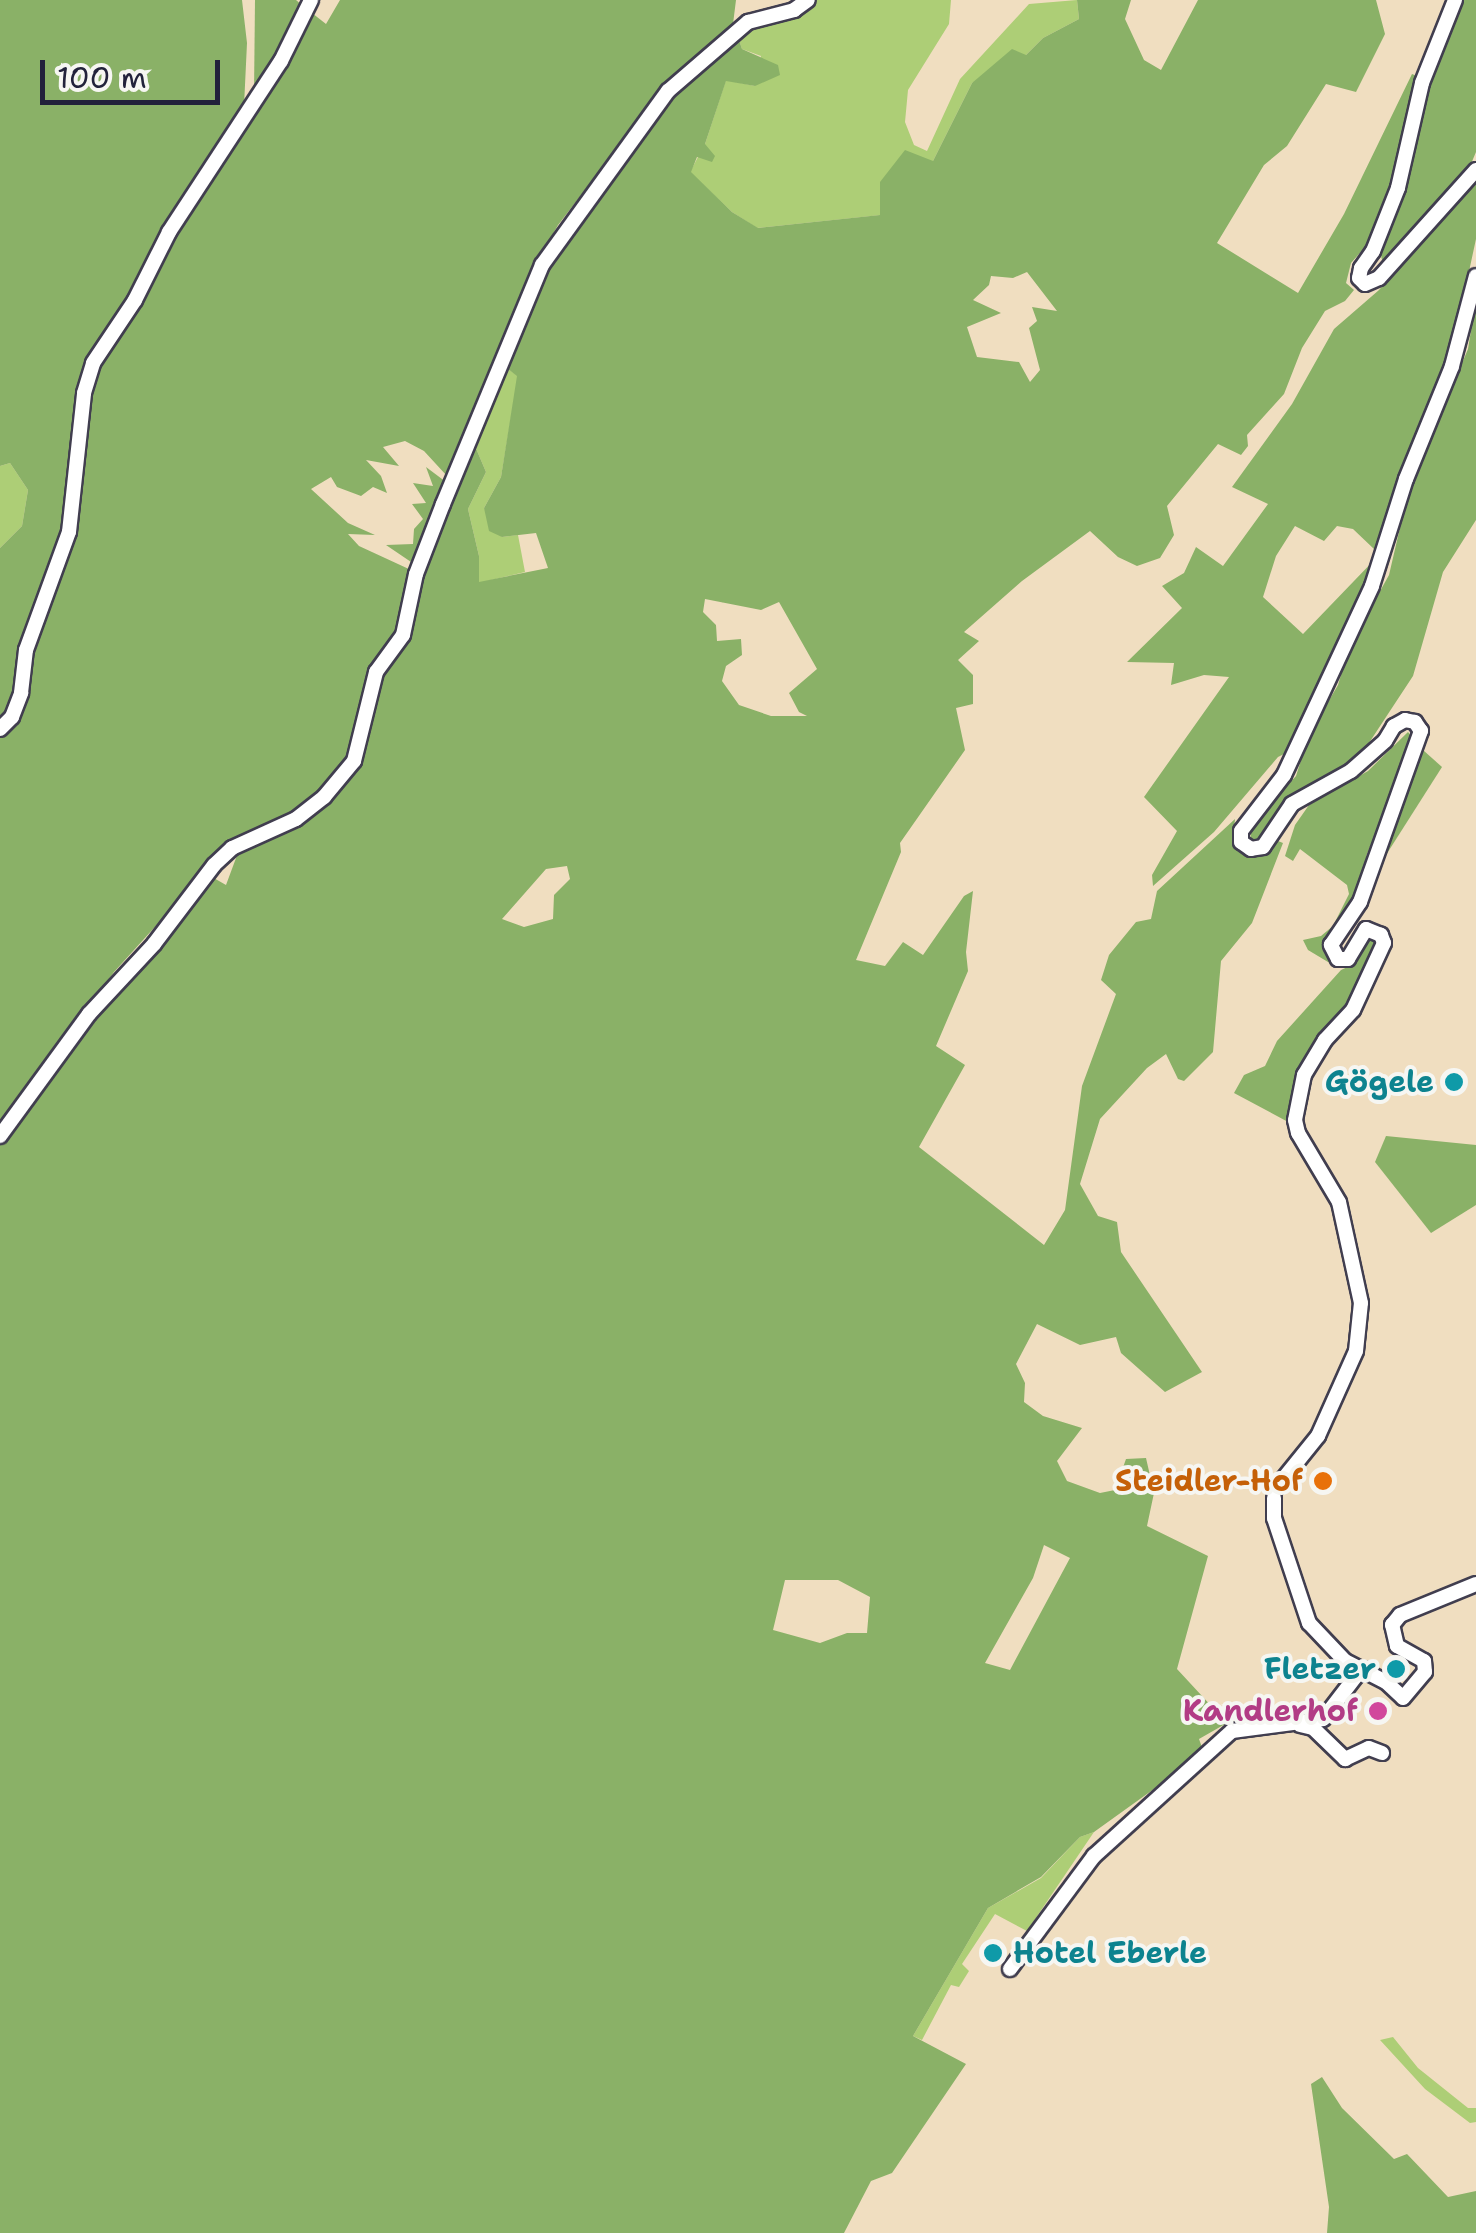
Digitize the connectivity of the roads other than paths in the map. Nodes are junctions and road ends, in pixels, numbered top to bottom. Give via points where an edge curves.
1 (312, 0) edge
2 (808, 0) edge
3 (1455, 0) edge
4 (1476, 170) edge
5 (1476, 276) edge
6 (0, 729) edge
7 (0, 1136) edge
8 (1476, 1584) edge
9 (1367, 1670) junction
10 (1296, 1722) junction
11 (1382, 1753) dead end
12 (1010, 1969) dead end

1 - 6 street via 93,363 70,532 26,650 21,693
2 - 7 street via 748,22 668,91 542,265 416,574 402,635 376,672 354,761 296,819 232,848 214,865 99,1001
3 - 4 street via 1422,83 1398,188 1359,278 1365,284 1379,278
5 - 9 street via 1452,366 1372,586 1284,776 1241,831 1250,849 1263,847 1292,804 1351,772 1394,726 1415,722 1421,731 1360,902 1331,945 1338,959 1348,959 1366,929 1384,943 1352,1010 1304,1076 1295,1120 1339,1202 1361,1303 1356,1351 1318,1436 1275,1493 1274,1518 1309,1623 1334,1652
8 - 9 street via 1410,1610 1392,1626 1397,1646 1424,1661 1425,1672 1403,1698
9 - 10 street via 1323,1718
10 - 11 street via 1313,1728 1345,1759 1369,1748
10 - 12 street via 1232,1731 1094,1856

